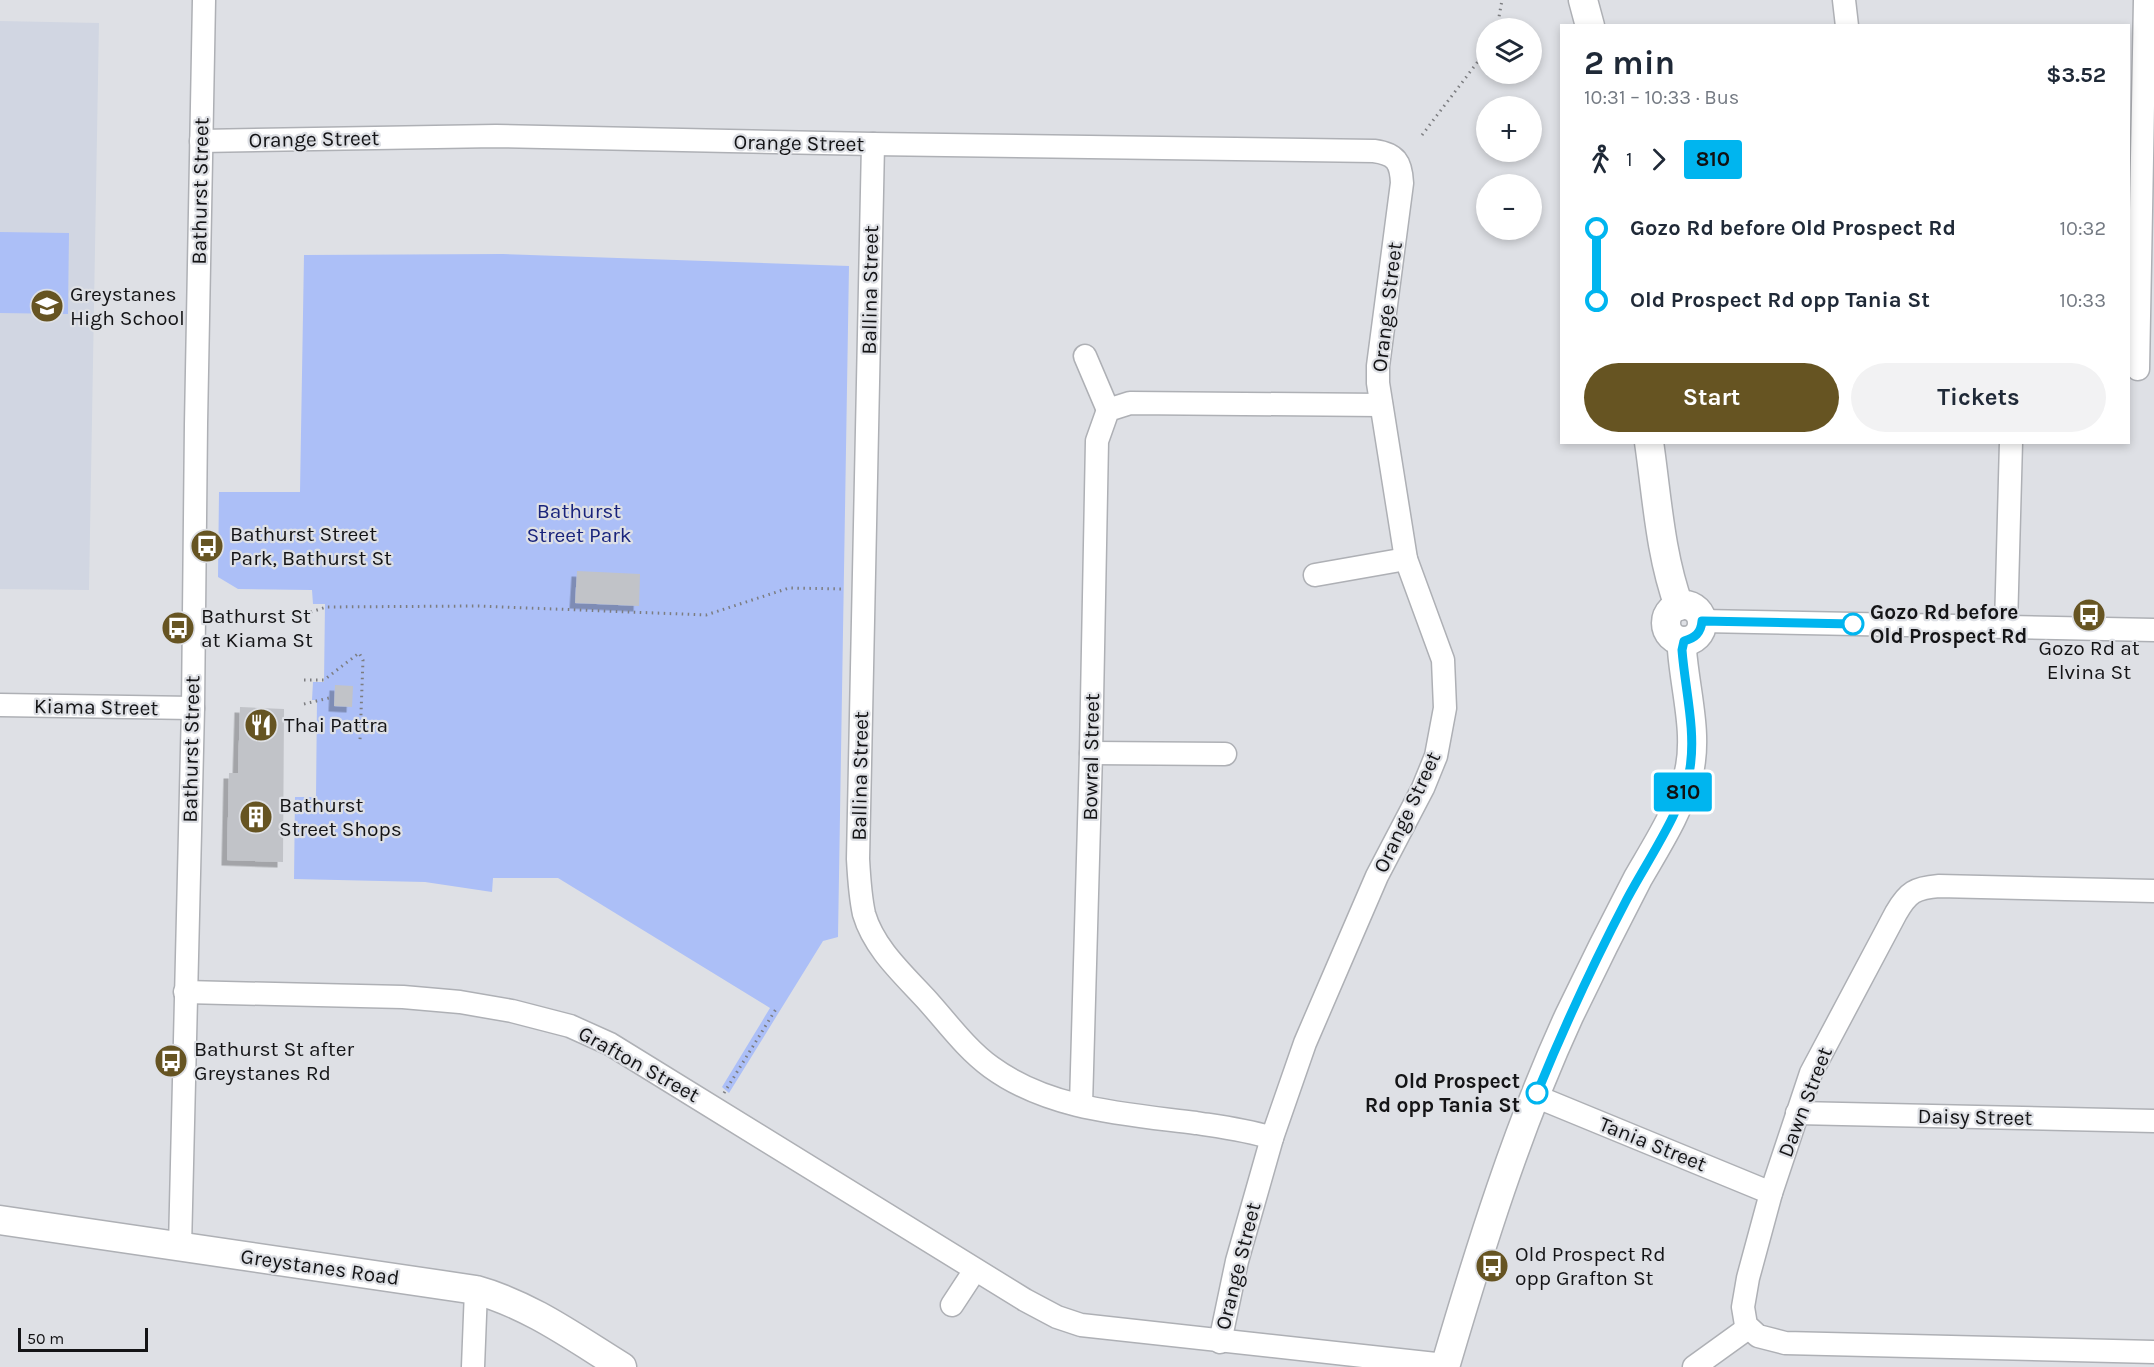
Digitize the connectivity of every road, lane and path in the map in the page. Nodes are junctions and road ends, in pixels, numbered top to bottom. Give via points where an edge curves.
1 (204, 0) edge
2 (1502, 0) edge
3 (1844, 0) edge
4 (2145, 0) edge
5 (1499, 18) edge
6 (1847, 24) edge
7 (1476, 64) edge
8 (1422, 135) dead end
9 (201, 141) junction
10 (873, 144) junction
11 (1085, 356) dead end
12 (2140, 369) edge
13 (1381, 405) junction
14 (1108, 410) junction
15 (1649, 444) edge
16 (2011, 444) edge
17 (1406, 559) junction
18 (1315, 575) dead end
19 (864, 590) junction
20 (305, 614) dead end
21 (2006, 626) junction
22 (2154, 630) edge
23 (1693, 631) junction
24 (304, 680) dead end
25 (333, 697) dead end
26 (304, 704) dead end
27 (0, 705) edge
28 (192, 708) junction
29 (360, 740) dead end
30 (1091, 753) junction
31 (1225, 754) dead end
32 (2154, 891) edge
33 (185, 992) junction
34 (776, 1009) dead end
35 (723, 1094) dead end
36 (1535, 1096) junction
37 (1081, 1105) junction
38 (1797, 1113) junction
39 (2154, 1121) edge
40 (1272, 1138) junction
41 (1771, 1192) junction
42 (0, 1220) edge
43 (180, 1247) junction
44 (975, 1270) junction
45 (476, 1290) junction
46 (952, 1305) dead end
47 (1748, 1328) junction
48 (1220, 1342) junction
49 (2154, 1352) edge
50 (1874, 1357) edge
51 (1445, 1366) edge
52 (473, 1367) edge
53 (622, 1367) edge
54 (1694, 1367) edge

1 - 9 street, Bathurst Street
2 - 5 path
3 - 6 street
4 - 12 street
7 - 8 path
9 - 10 street, Orange Street via 496,136
9 - 28 street, Bathurst Street
10 - 13 street, Orange Street via 1374,151 1400,157 1402,183 1378,366
10 - 19 street, Ballina Street
11 - 14 street
13 - 14 street via 1131,403
13 - 17 street, Orange Street
14 - 30 street, Bowral Street via 1097,441
15 - 23 main road via 1671,586 1679,606 1670,613 1667,625 1672,635
16 - 21 street
17 - 18 street
17 - 40 street, Orange Street via 1443,660 1445,708 1436,756 1339,964
19 - 20 path via 789,588 706,615 478,606 326,607
19 - 37 street, Ballina Street via 858,859 868,925 886,955 979,1058 1026,1088
21 - 22 street
21 - 23 street
23 - 36 main road via 1682,650 1692,738 1686,783 1590,972
24 - 29 path via 324,680 359,653 363,660
25 - 26 path
27 - 28 street, Kiama Street
28 - 33 street, Bathurst Street
30 - 31 street
30 - 37 street, Bowral Street
32 - 38 street, Dawn Street via 1908,885 1811,1073
33 - 43 street, Bathurst Street
33 - 44 street, Grafton Street via 460,1002 570,1026 610,1044 697,1096
34 - 35 path
36 - 41 street, Tania Street
36 - 51 main road via 1485,1236
37 - 40 street, Ballina Street via 1248,1130
38 - 39 street, Daisy Street
38 - 41 street, Dawn Street
40 - 48 street, Orange Street via 1237,1261
41 - 47 street, Dawn Street via 1745,1290
42 - 43 main road, Greystanes Road
43 - 45 main road, Greystanes Road
44 - 46 street
44 - 48 street, Grafton Street via 1049,1313 1081,1325
45 - 52 street
45 - 53 main road, Greystanes Road via 524,1307
47 - 50 street via 1775,1342
47 - 54 street
48 - 51 street, Grafton Street
49 - 50 street

